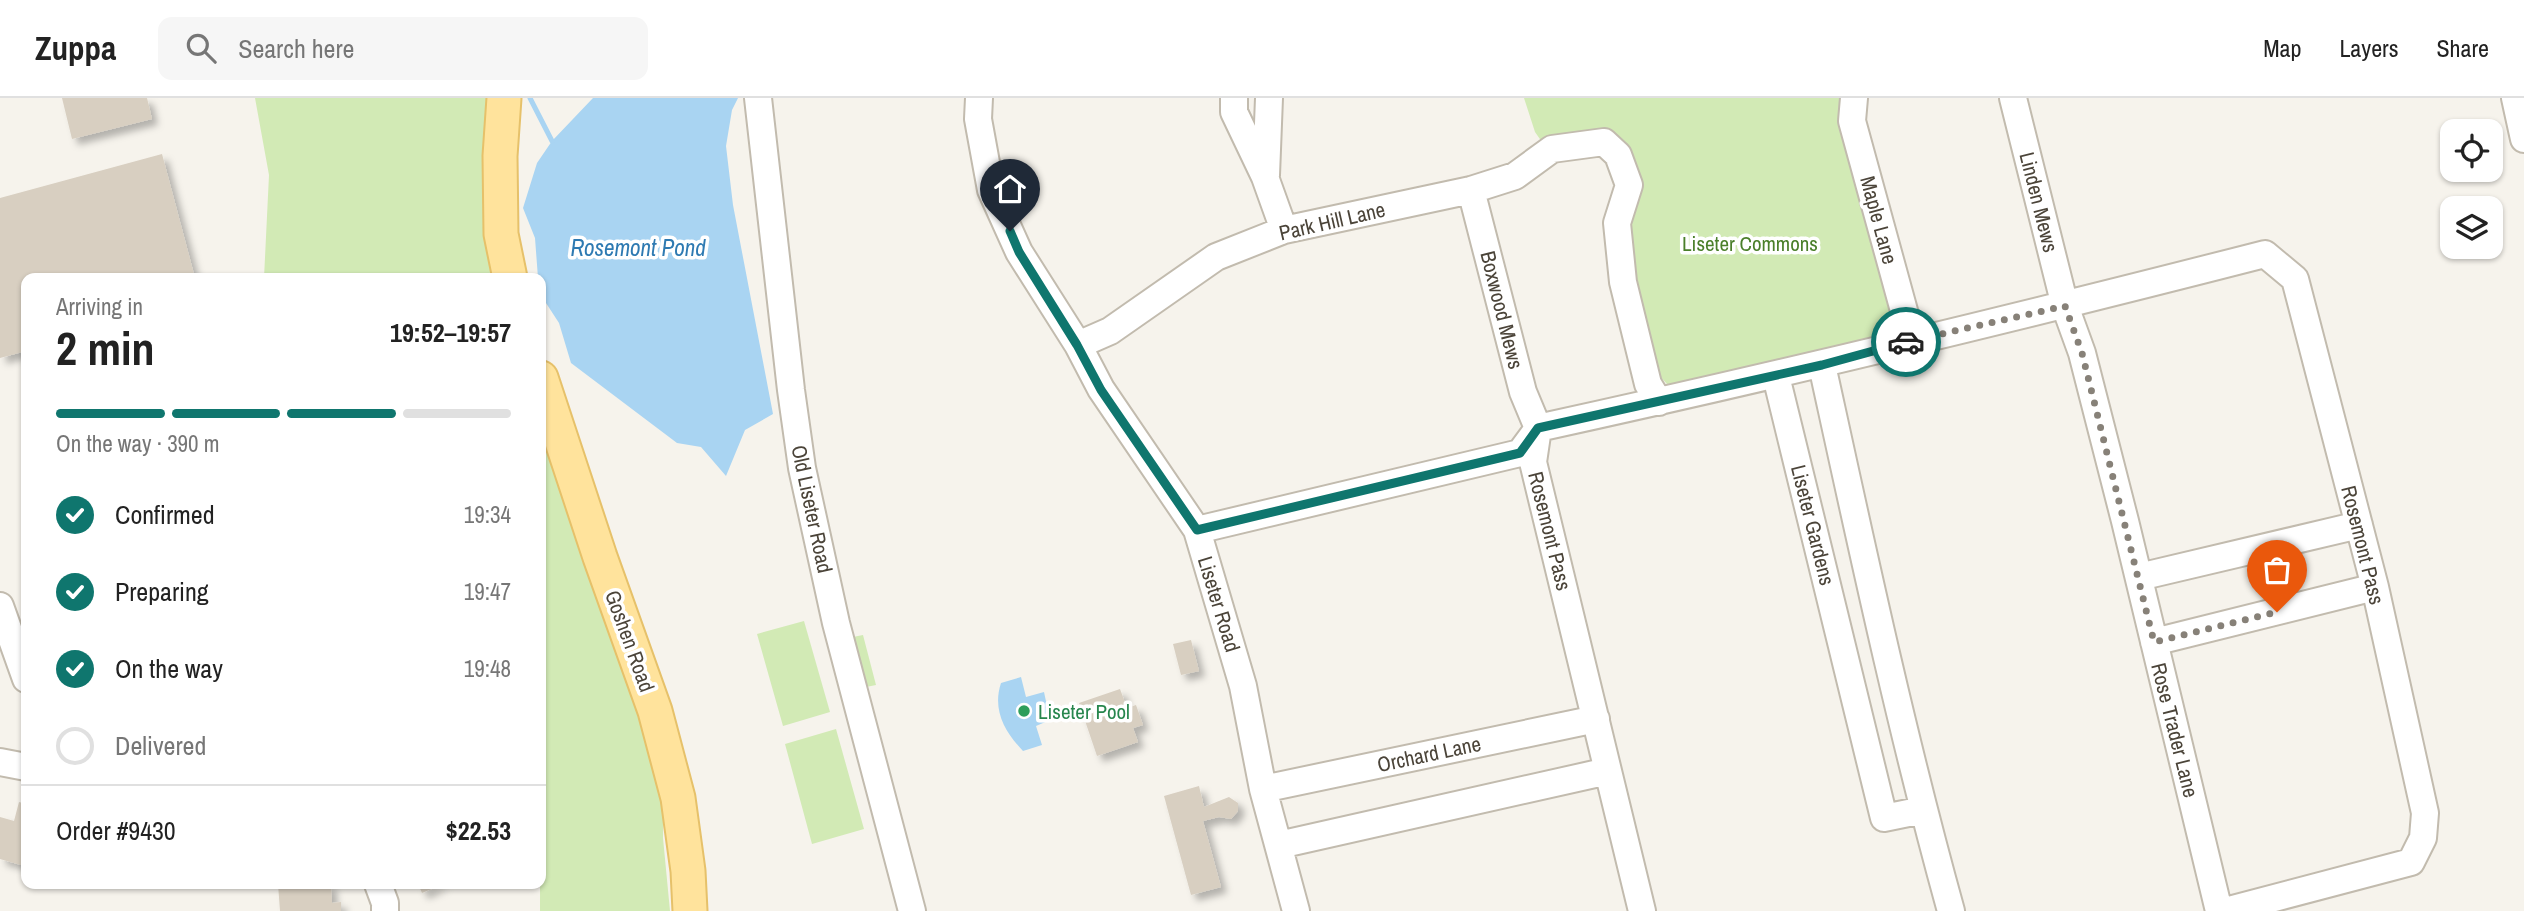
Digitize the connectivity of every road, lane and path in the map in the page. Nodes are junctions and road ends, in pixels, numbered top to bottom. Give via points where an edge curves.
1 (504, 98) edge
2 (758, 98) edge
3 (979, 98) edge
4 (1234, 98) edge
5 (1269, 98) edge
6 (1854, 98) edge
7 (2014, 98) edge
8 (2515, 98) edge
9 (2524, 139) edge
10 (1265, 177) junction
11 (1471, 190) junction
12 (1284, 230) junction
13 (509, 273) edge
14 (2065, 306) junction
15 (1912, 340) junction
16 (1077, 345) junction
17 (1822, 365) junction
18 (1776, 376) junction
19 (546, 393) edge
20 (1659, 402) junction
21 (1538, 428) junction
22 (2359, 525) junction
23 (1197, 530) junction
24 (2139, 577) junction
25 (2375, 587) junction
26 (0, 606) edge
27 (2154, 642) junction
28 (1887, 660) junction
29 (21, 664) edge
30 (1850, 673) junction
31 (1596, 719) junction
32 (0, 762) edge
33 (21, 765) edge
34 (1608, 771) junction
35 (1263, 789) junction
36 (1923, 810) junction
37 (1279, 845) junction
38 (380, 889) edge
39 (385, 911) edge
40 (690, 911) edge
41 (912, 911) edge
42 (1296, 911) edge
43 (1643, 911) edge
44 (1951, 911) edge
45 (2219, 911) edge
46 (2225, 911) edge

1 - 13 main road via 501,234
2 - 41 street, Old Liseter Road via 802,468 836,623
3 - 16 street, Liseter Road via 978,119 991,190 1019,252
4 - 10 street via 1234,112
5 - 10 street
6 - 15 street, Maple Lane via 1852,121
7 - 14 street, Linden Mews
8 - 9 street
10 - 12 street
11 - 12 street, Park Hill Lane
11 - 20 street, Park Hill Lane via 1515,176 1552,149 1604,142 1618,155 1629,185 1617,223 1623,282 1648,384
11 - 21 street, Boxwood Mews via 1523,392
12 - 16 street, Park Hill Lane via 1216,257 1110,331
14 - 15 street
14 - 22 street, Rosemont Pass via 2265,254 2295,279
14 - 24 street, Rose Trader Lane via 2082,353
15 - 17 street
16 - 23 street, Liseter Road via 1101,390
17 - 18 street
17 - 28 street, Liseter Gardens
18 - 20 street
18 - 30 street, Liseter Gardens
19 - 40 main road, Goshen Road via 655,711 678,798
20 - 21 street
21 - 23 street via 1520,453
21 - 31 street, Rosemont Pass via 1533,462
22 - 24 street
22 - 25 street, Rosemont Pass
23 - 35 street, Liseter Road via 1243,685
24 - 27 street, Rose Trader Lane
25 - 27 street
25 - 46 street, Rosemont Pass via 2425,813 2423,838 2411,862
26 - 29 street
27 - 45 street, Rose Trader Lane
28 - 30 street
28 - 36 street, Liseter Gardens
30 - 36 street, Liseter Gardens via 1884,818
31 - 34 street, Rosemont Pass
31 - 35 street, Orchard Lane
32 - 33 street
34 - 37 street
34 - 43 street, Rosemont Pass
35 - 37 street, Liseter Road
36 - 44 street, Liseter Gardens
37 - 42 street, Liseter Road
38 - 39 street

